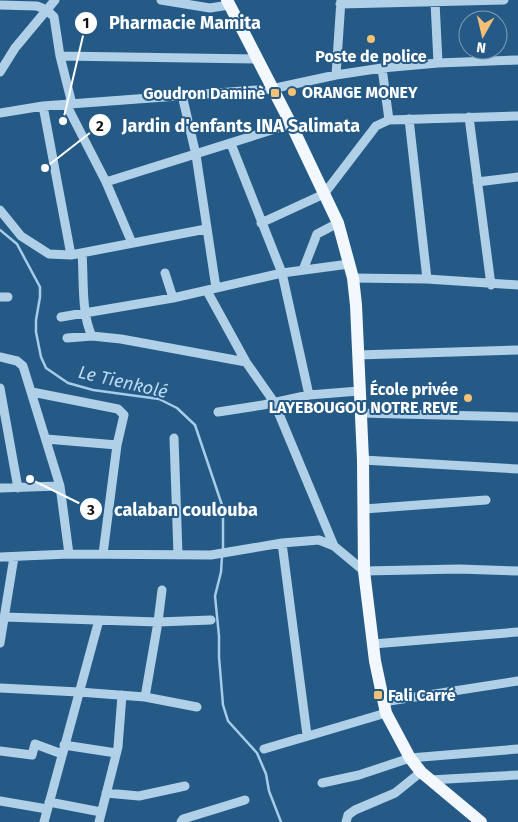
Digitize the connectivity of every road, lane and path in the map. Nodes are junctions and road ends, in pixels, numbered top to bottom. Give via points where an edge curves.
1 (55, 0) edge
2 (161, 0) edge
3 (504, 0) edge
4 (228, 2) edge
5 (340, 2) edge
6 (435, 2) junction
7 (0, 5) edge
8 (47, 10) junction
9 (60, 56) junction
10 (256, 59) junction
11 (518, 60) edge
12 (438, 64) junction
13 (382, 68) junction
14 (0, 72) edge
15 (336, 75) junction
16 (271, 89) junction
17 (182, 95) junction
18 (69, 104) junction
19 (43, 106) junction
20 (0, 113) edge
21 (518, 116) edge
22 (469, 117) junction
23 (408, 119) junction
24 (389, 120) junction
25 (291, 124) junction
26 (231, 144) junction
27 (196, 155) junction
28 (518, 177) edge
29 (106, 182) junction
30 (477, 182) junction
31 (324, 194) junction
32 (0, 210) edge
33 (261, 223) junction
34 (338, 223) junction
35 (206, 229) junction
36 (132, 243) junction
37 (82, 253) junction
38 (71, 255) junction
39 (349, 264) junction
40 (303, 270) junction
41 (165, 273) dead end
42 (282, 273) junction
43 (353, 278) junction
44 (426, 279) junction
45 (491, 285) junction
46 (518, 285) edge
47 (211, 290) junction
48 (173, 298) junction
49 (85, 314) junction
50 (60, 317) dead end
51 (92, 336) junction
52 (67, 338) dead end
53 (518, 350) edge
54 (358, 355) junction
55 (0, 357) edge
56 (246, 362) junction
57 (0, 388) edge
58 (359, 391) junction
59 (32, 392) junction
60 (309, 395) junction
61 (274, 402) junction
62 (218, 412) dead end
63 (360, 413) junction
64 (518, 417) edge
65 (174, 438) dead end
66 (46, 439) junction
67 (117, 445) junction
68 (362, 460) junction
69 (518, 469) edge
70 (60, 486) junction
71 (0, 488) edge
72 (18, 488) junction
73 (486, 500) dead end
74 (364, 509) junction
75 (282, 543) junction
76 (334, 546) junction
77 (69, 554) junction
78 (103, 554) junction
79 (178, 554) junction
80 (0, 557) edge
81 (14, 557) junction
82 (364, 571) junction
83 (518, 571) edge
84 (162, 590) dead end
85 (4, 617) junction
86 (99, 620) junction
87 (211, 620) dead end
88 (158, 622) junction
89 (518, 632) edge
90 (0, 643) edge
91 (373, 644) junction
92 (518, 681) edge
93 (0, 688) edge
94 (79, 692) junction
95 (122, 695) junction
96 (145, 697) junction
97 (198, 707) dead end
98 (384, 708) junction
99 (307, 735) junction
100 (63, 749) junction
101 (264, 749) dead end
102 (518, 749) edge
103 (0, 751) edge
104 (116, 753) junction
105 (410, 758) junction
106 (518, 775) edge
107 (426, 776) junction
108 (322, 783) dead end
109 (185, 786) dead end
110 (106, 793) junction
111 (245, 800) dead end
112 (0, 801) edge
113 (48, 805) junction
114 (101, 812) junction
115 (480, 821) edge
116 (44, 822) edge
117 (99, 822) edge
118 (181, 822) edge
119 (346, 822) edge

1 - 8 street
2 - 4 street via 210,8
3 - 6 street
4 - 10 main road
5 - 6 street
5 - 15 street
6 - 12 street
7 - 8 street
8 - 9 street via 54,17
8 - 14 street via 14,48
9 - 10 street
9 - 18 street
10 - 16 main road
11 - 12 street
12 - 13 street
13 - 15 street
13 - 24 street
15 - 16 street
16 - 17 street
16 - 25 main road
17 - 18 street
17 - 27 street
18 - 19 street
18 - 29 street
19 - 20 street
19 - 38 street
21 - 22 street
22 - 23 street
22 - 30 street
23 - 24 street
23 - 44 street
24 - 31 street via 376,126
25 - 26 street
25 - 31 main road
26 - 27 street
26 - 33 street
27 - 29 street
27 - 35 street
28 - 30 street
29 - 36 street
30 - 45 street
31 - 33 street
31 - 34 main road
32 - 38 street via 20,236 49,254
33 - 42 street
34 - 39 main road
34 - 40 street via 316,234
35 - 36 street
35 - 47 street
36 - 37 street
37 - 38 street
37 - 49 street
39 - 40 street
39 - 43 main road
40 - 42 street
41 - 48 street
42 - 47 street
42 - 60 street
43 - 44 street
43 - 54 main road
44 - 45 street
45 - 46 street
47 - 48 street
47 - 56 street
48 - 49 street
49 - 50 street
49 - 51 street
51 - 52 street
51 - 56 street
53 - 54 street
54 - 58 main road
55 - 59 street via 23,366
56 - 61 street
57 - 72 street
58 - 60 street
58 - 63 main road
59 - 66 street
59 - 67 street via 118,409 124,414
60 - 61 street
61 - 62 street
61 - 76 street
63 - 64 street
63 - 68 main road
65 - 79 street
66 - 67 street
66 - 70 street
67 - 78 street
68 - 69 street
68 - 74 main road
70 - 72 street
70 - 77 street
71 - 72 street
73 - 74 street
74 - 82 main road
75 - 76 street via 319,540
75 - 79 street via 211,555
75 - 99 street
76 - 82 street
77 - 78 street
77 - 81 street
78 - 79 street
80 - 81 street
81 - 85 street
82 - 83 street
82 - 91 main road
84 - 88 street
85 - 86 street
85 - 90 street
86 - 88 street
86 - 94 street
87 - 88 street
88 - 96 street
89 - 91 street
91 - 98 main road
92 - 98 street
93 - 94 street
94 - 95 street
94 - 100 street
95 - 96 street
95 - 104 street
96 - 97 street
98 - 99 street
98 - 105 main road
99 - 101 street
100 - 103 street via 35,744 32,755
100 - 104 street
100 - 113 street
102 - 105 street
104 - 110 street
105 - 107 main road
105 - 108 street
106 - 107 street
107 - 115 main road
107 - 119 street via 355,810 348,815
109 - 110 street via 139,796
110 - 114 street
111 - 118 street
112 - 113 street
113 - 114 street
113 - 116 street
114 - 117 street

